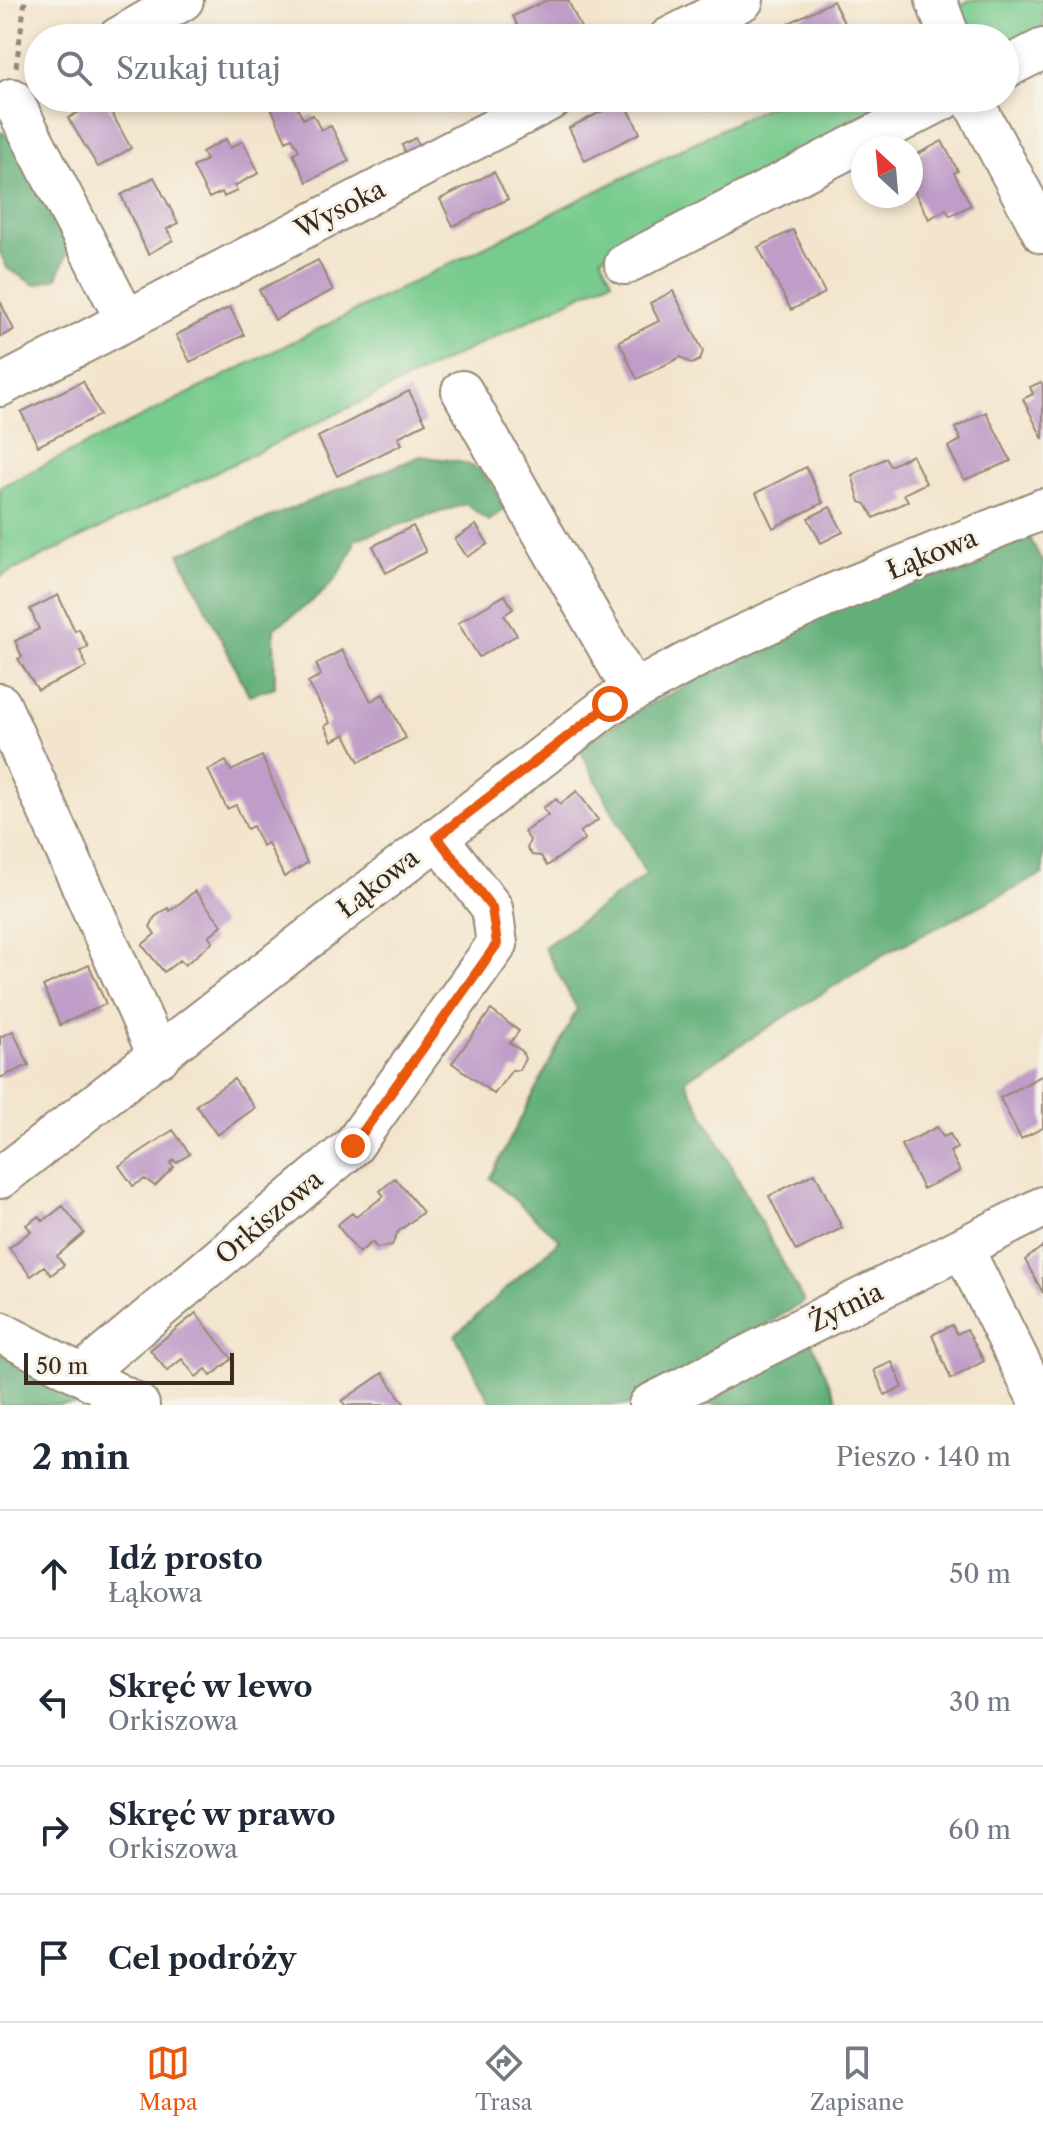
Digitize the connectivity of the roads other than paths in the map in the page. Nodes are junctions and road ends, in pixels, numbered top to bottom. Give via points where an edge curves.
1 (183, 0) edge
2 (743, 0) edge
3 (936, 0) edge
4 (142, 24) edge
5 (696, 24) edge
6 (945, 24) edge
7 (1043, 49) edge
8 (1019, 61) edge
9 (24, 112) edge
10 (527, 112) edge
11 (919, 112) edge
12 (978, 112) edge
13 (1043, 233) edge
14 (625, 264) dead end
15 (126, 320) junction
16 (0, 386) edge
17 (462, 391) dead end
18 (1043, 509) edge
19 (633, 691) junction
20 (0, 704) edge
21 (437, 837) junction
22 (159, 1057) junction
23 (0, 1178) edge
24 (1043, 1207) edge
25 (963, 1249) junction
26 (0, 1332) edge
27 (82, 1374) junction
28 (139, 1405) edge
29 (649, 1405) edge
30 (1041, 1405) edge

1 - 4 street
2 - 5 street
3 - 6 street
7 - 8 street
9 - 15 street
10 - 15 street, Wysoka
11 - 14 street
12 - 13 street
15 - 16 street, Wysoka
17 - 19 street
18 - 19 street, Łąkowa via 828,596
19 - 21 street, Łąkowa
20 - 22 street
21 - 22 street, Łąkowa
21 - 27 street, Orkiszowa via 492,908 497,944 353,1146
22 - 23 street, Łąkowa
24 - 25 street, Żytnia
25 - 29 street, Żytnia
25 - 30 street
26 - 27 street
27 - 28 street

